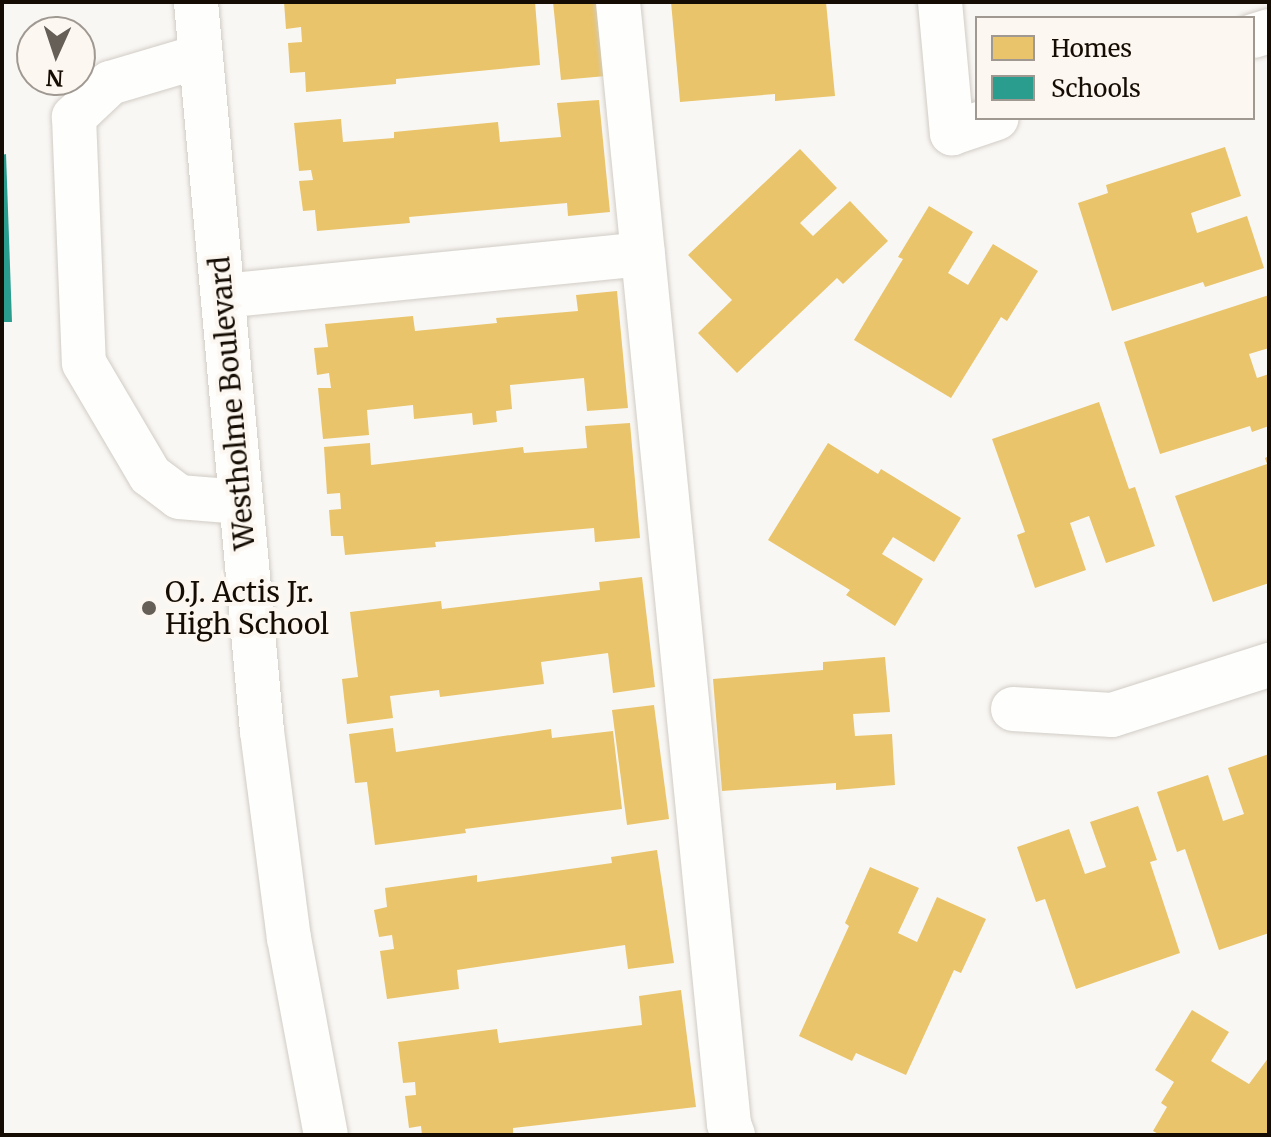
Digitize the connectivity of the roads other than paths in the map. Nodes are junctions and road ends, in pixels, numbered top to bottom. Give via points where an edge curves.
1 (196, 2) edge
2 (618, 2) edge
3 (940, 2) edge
4 (201, 56) junction
5 (991, 120) edge
6 (643, 254) junction
7 (223, 296) junction
8 (241, 502) junction
9 (1269, 665) edge
10 (1013, 709) dead end
11 (326, 1135) edge
12 (733, 1135) edge

1 - 4 street, Westholme Boulevard
2 - 6 street
3 - 5 street via 952,133
4 - 7 street, Westholme Boulevard
4 - 8 street via 110,83 74,117 84,363 150,475 179,497
6 - 7 street
6 - 12 street
7 - 8 street, Westholme Boulevard
8 - 11 street, Westholme Boulevard via 283,894
9 - 10 street via 1112,715

